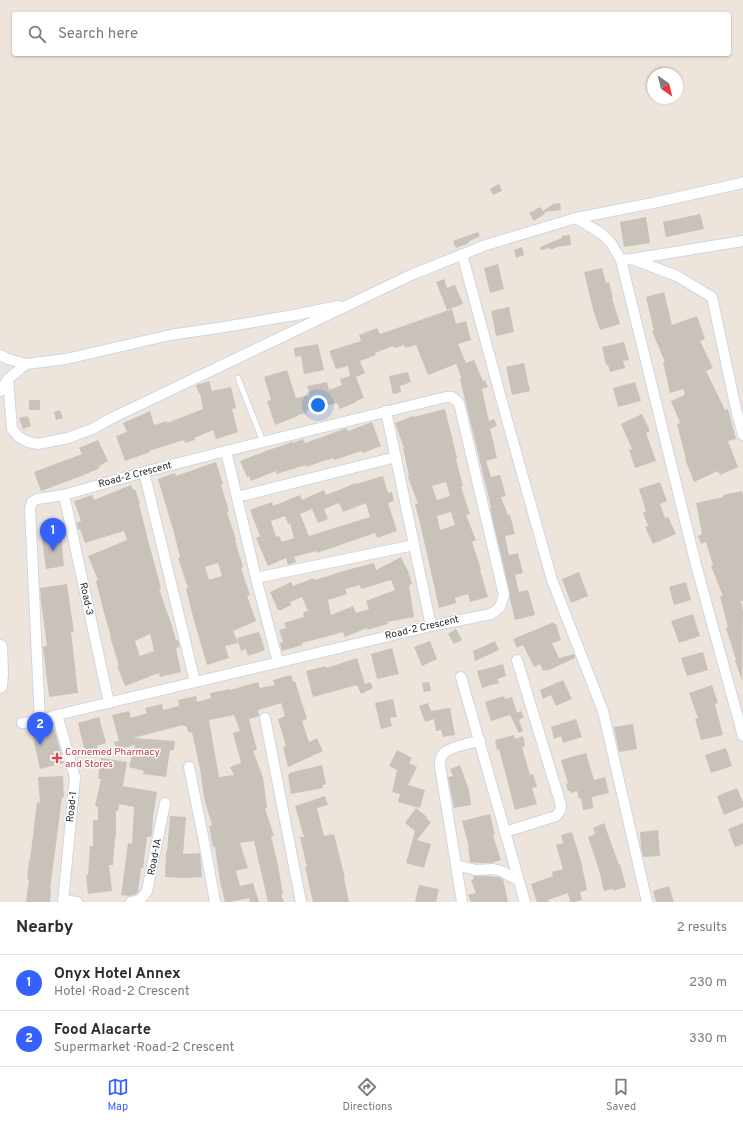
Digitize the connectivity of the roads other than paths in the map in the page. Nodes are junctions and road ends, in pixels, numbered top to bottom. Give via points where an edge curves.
1 (743, 183) edge
2 (576, 218) junction
3 (743, 241) edge
4 (462, 254) junction
5 (632, 259) junction
6 (620, 260) junction
7 (354, 303) junction
8 (0, 355) edge
9 (26, 364) junction
10 (238, 378) dead end
11 (8, 379) junction
12 (0, 391) edge
13 (386, 411) junction
14 (743, 435) edge
15 (263, 442) junction
16 (226, 451) junction
17 (396, 457) junction
18 (144, 472) junction
19 (64, 495) junction
20 (237, 497) junction
21 (414, 545) junction
22 (256, 578) junction
23 (431, 626) junction
24 (0, 647) edge
25 (517, 660) dead end
26 (278, 662) junction
27 (461, 677) dead end
28 (195, 682) junction
29 (0, 686) edge
30 (109, 703) junction
31 (57, 715) junction
32 (265, 718) dead end
33 (40, 721) junction
34 (22, 723) dead end
35 (743, 736) edge
36 (480, 740) junction
37 (189, 767) dead end
38 (165, 803) dead end
39 (505, 832) junction
40 (456, 865) junction
41 (518, 880) junction
42 (63, 901) edge
43 (77, 902) edge
44 (131, 902) edge
45 (215, 902) edge
46 (300, 902) edge
47 (462, 902) edge
48 (525, 902) edge
49 (647, 902) edge

1 - 2 street
2 - 4 street
2 - 6 street via 602,234 611,243
3 - 5 street
4 - 7 street
4 - 49 street via 552,580 603,711
5 - 6 street
5 - 14 street via 677,276 712,297
6 - 35 street via 696,565
7 - 9 street via 240,325 170,335 66,359
7 - 11 street via 92,429 68,438 38,444 19,437 12,429
8 - 9 street
9 - 11 street
10 - 15 lane
11 - 12 street
13 - 15 street, Road-2 Crescent
13 - 17 street
13 - 23 street, Road-2 Crescent via 446,397 452,397 459,403 504,595 500,607 491,614
15 - 16 street, Road-2 Crescent
16 - 18 street, Road-2 Crescent
16 - 20 street
17 - 20 street
17 - 21 street
18 - 19 street, Road-2 Crescent
18 - 28 street
19 - 30 street, Road-3
19 - 33 street, Road-2 Crescent via 37,499 32,502 30,508
20 - 22 street
21 - 22 street
21 - 23 street
22 - 26 street
23 - 26 street, Road-2 Crescent
24 - 29 main road
25 - 39 street via 561,805 556,816
26 - 28 street, Road-2 Crescent
27 - 36 street
28 - 30 street, Road-2 Crescent
30 - 31 street, Road-2 Crescent
31 - 33 street, Road-2 Crescent
31 - 42 street, Road-1 via 75,777
32 - 46 street
33 - 34 street, Road-2 Crescent
36 - 39 street
36 - 40 street via 449,749 440,760
37 - 45 street
38 - 44 street, Road-1A via 147,891 144,897
39 - 41 street
40 - 41 street via 476,870 493,869
40 - 47 street
41 - 48 street
42 - 43 street

